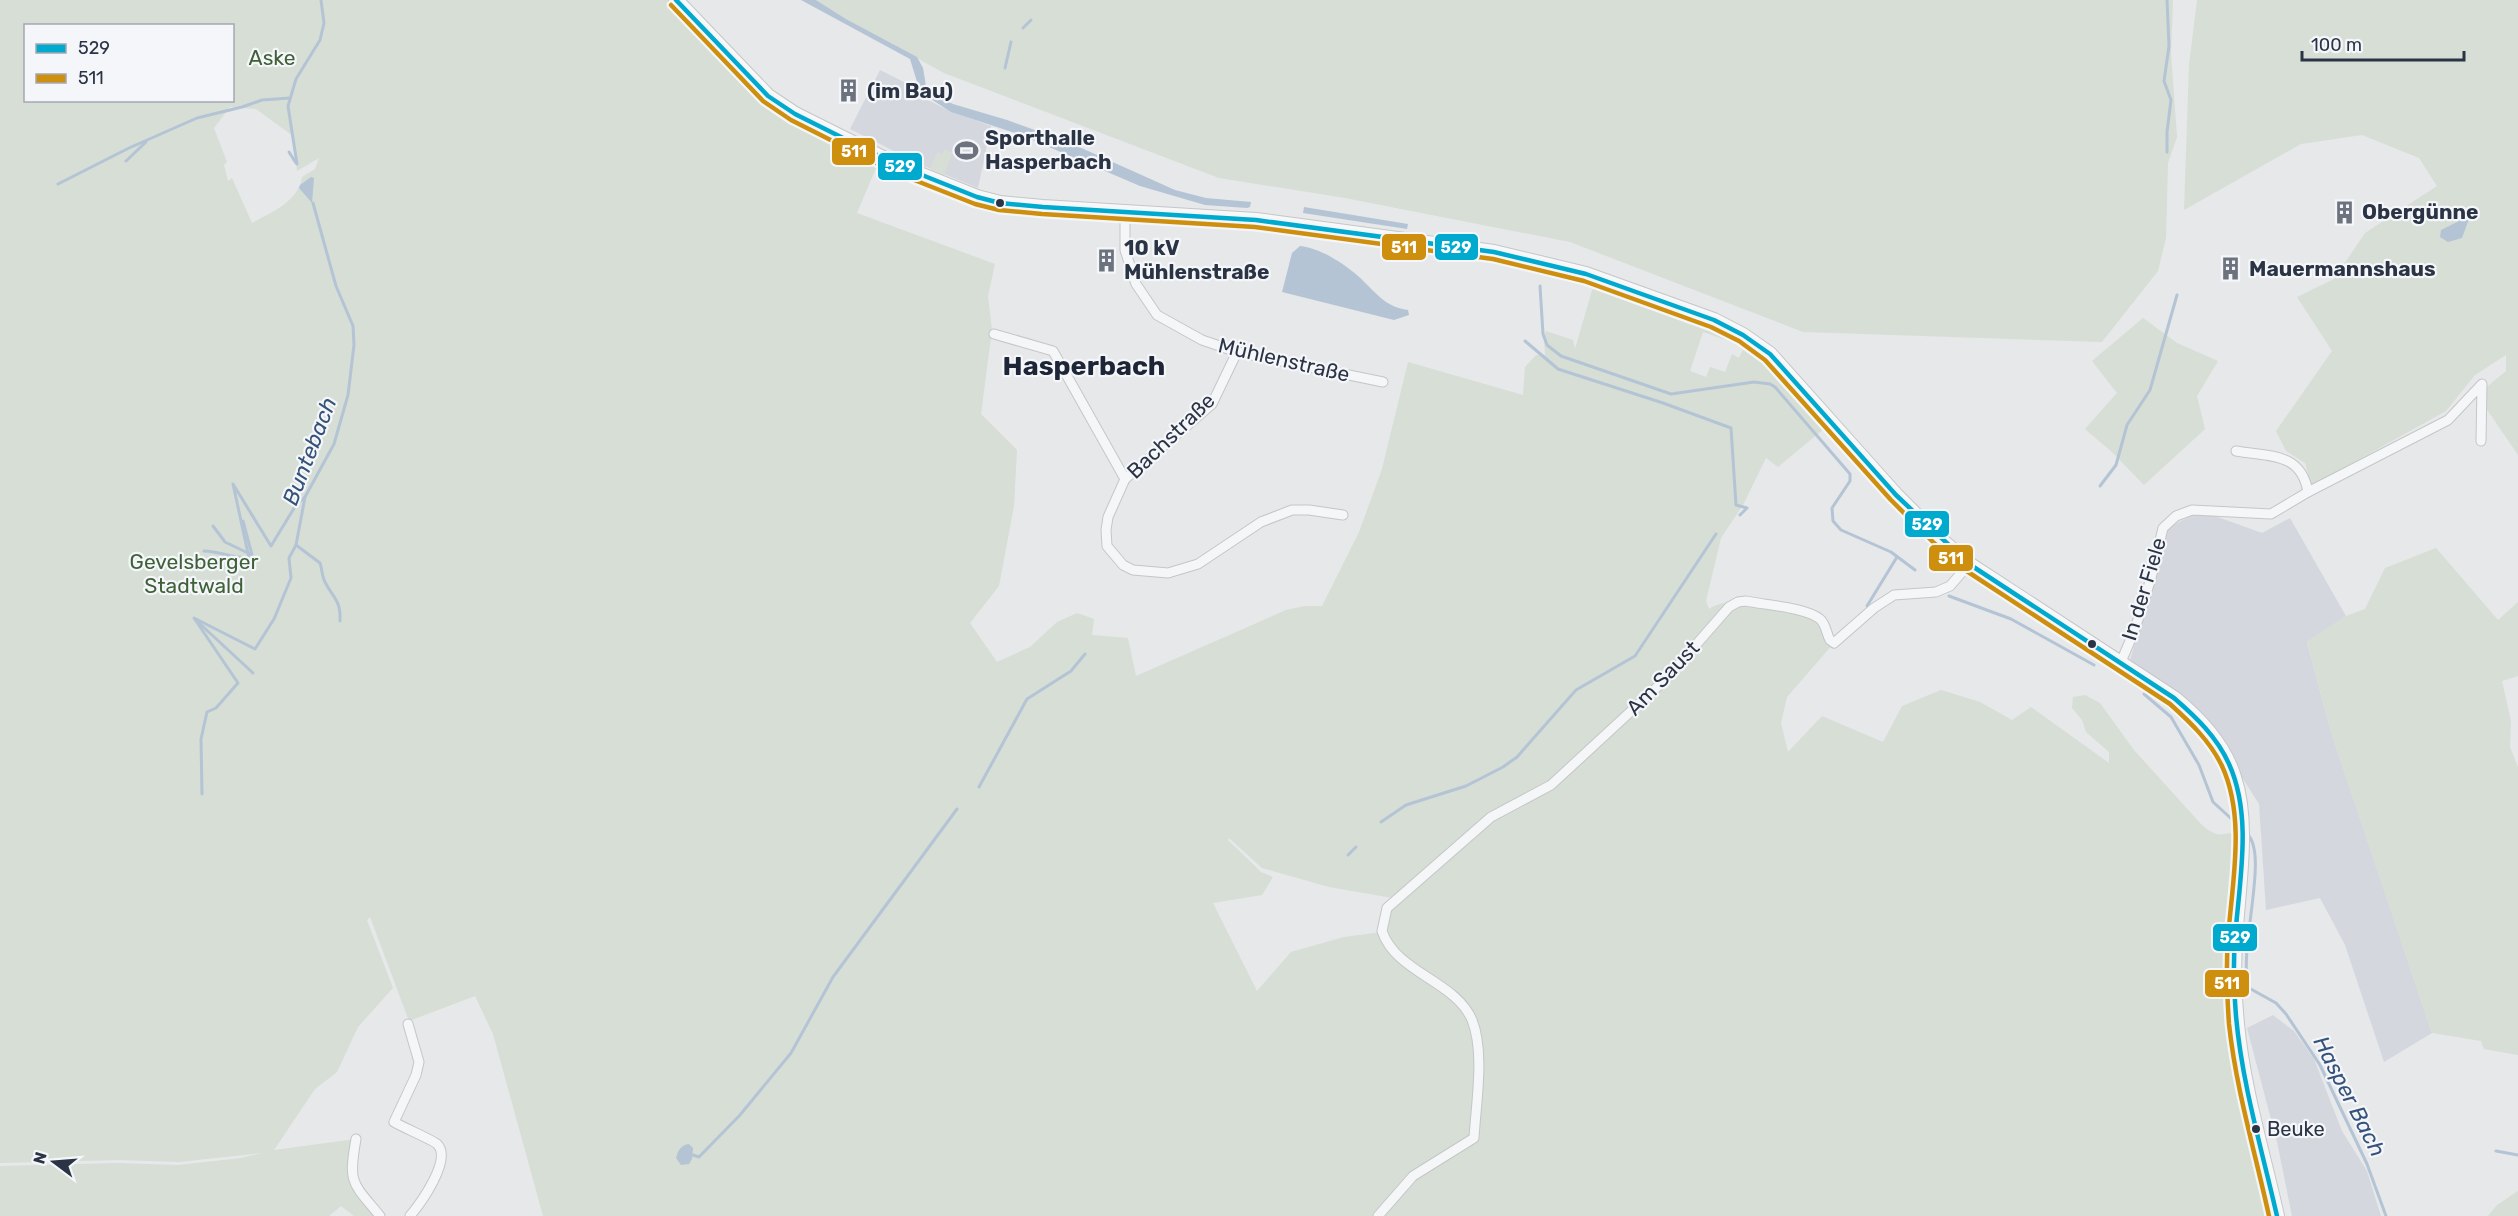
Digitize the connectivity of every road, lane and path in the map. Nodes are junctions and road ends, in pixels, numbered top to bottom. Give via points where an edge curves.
1 (676, 0) edge
2 (1125, 213) junction
3 (994, 334) dead end
4 (1237, 352) junction
5 (1383, 382) dead end
6 (2481, 441) dead end
7 (2236, 451) dead end
8 (1125, 478) junction
9 (2308, 492) junction
10 (1343, 515) dead end
11 (1969, 564) junction
12 (2121, 662) junction
13 (408, 1024) dead end
14 (356, 1139) dead end
15 (380, 1216) edge
16 (410, 1216) edge
17 (1378, 1216) edge
18 (2277, 1216) edge

1 - 2 main road via 768,96 802,118 897,165 941,184 1000,202
2 - 4 street, Mühlenstraße via 1125,250 1136,284 1157,315 1202,340
2 - 11 main road via 1256,220 1494,252 1586,274 1714,320 1770,354 1908,508
3 - 8 street via 1053,351
4 - 5 street, Mühlenstraße
4 - 8 street, Bachstraße via 1212,404
6 - 9 street, In der Fiele via 2482,384 2448,420
7 - 9 street via 2292,461 2305,476
8 - 10 street, Bachstraße via 1108,517 1107,546 1123,566 1139,571 1168,573 1190,567 1261,522 1292,510
9 - 12 street, In der Fiele via 2271,514 2192,510 2176,516 2163,528 2135,629
11 - 12 main road
11 - 17 street, Am Saust via 1950,586 1936,592 1894,595 1834,643 1819,618 1808,613 1746,601 1729,607 1666,678 1551,785 1491,817 1387,908 1382,931 1393,952 1458,1000 1471,1018 1478,1042 1474,1138 1413,1176
12 - 18 main road via 2199,720 2234,776 2241,838 2235,931 2237,1025
13 - 16 street via 419,1062 394,1122 437,1144 441,1151 434,1184
14 - 15 street via 351,1168 354,1185

